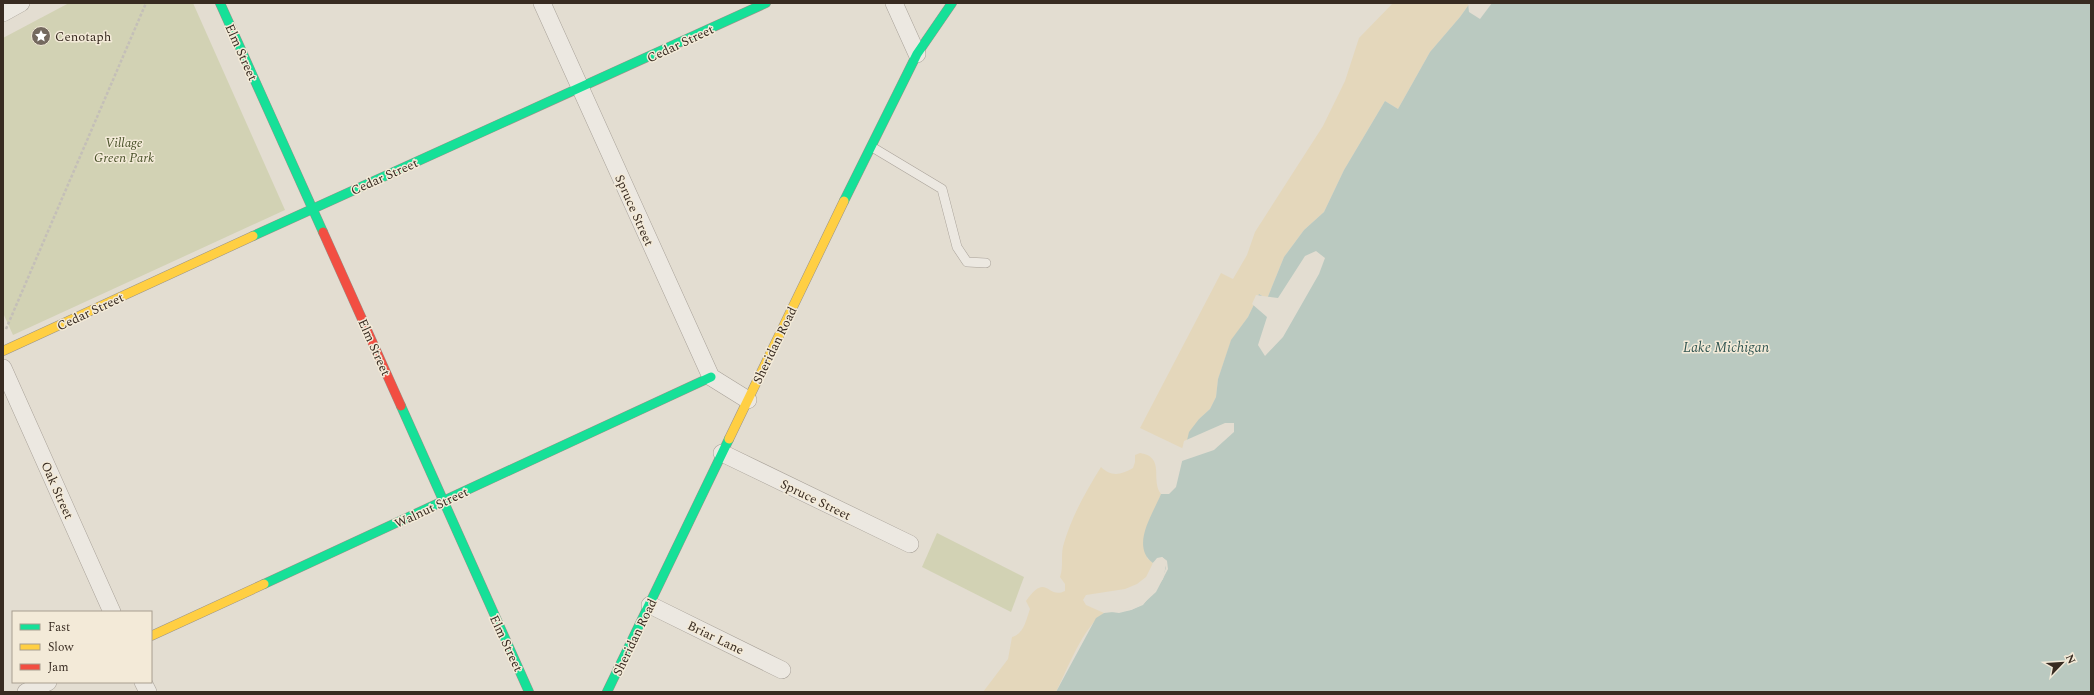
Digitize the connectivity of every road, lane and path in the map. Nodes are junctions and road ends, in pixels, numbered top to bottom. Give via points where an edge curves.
1 (21, 3) edge
2 (146, 3) edge
3 (220, 3) edge
4 (542, 3) edge
5 (766, 3) edge
6 (894, 3) edge
7 (952, 3) edge
8 (3, 13) edge
9 (917, 54) junction
10 (580, 89) junction
11 (872, 146) junction
12 (313, 208) junction
13 (986, 263) dead end
14 (6, 329) dead end
15 (3, 351) edge
16 (3, 368) edge
17 (711, 377) junction
18 (748, 400) junction
19 (722, 453) junction
20 (444, 502) junction
21 (910, 544) dead end
22 (650, 605) junction
23 (112, 611) edge
24 (152, 636) edge
25 (782, 670) dead end
26 (46, 683) edge
27 (144, 683) edge
28 (26, 692) edge
29 (148, 692) edge
30 (529, 692) edge
31 (607, 692) edge

1 - 8 street
2 - 14 path
3 - 12 street, Elm Street
4 - 10 street, Spruce Street
5 - 10 street, Cedar Street
6 - 9 street
7 - 9 street, Sheridan Road
9 - 11 street, Sheridan Road
10 - 12 street, Cedar Street
10 - 17 street, Spruce Street
11 - 13 lane via 942,189 957,247 968,262
11 - 18 street, Sheridan Road
12 - 15 street, Cedar Street
12 - 20 street, Elm Street
16 - 23 street, Oak Street
17 - 18 street
17 - 20 street, Walnut Street
18 - 19 street, Sheridan Road
19 - 21 street, Spruce Street
19 - 22 street, Sheridan Road
20 - 24 street, Walnut Street
20 - 30 street, Elm Street
22 - 25 street, Briar Lane
22 - 31 street, Sheridan Road
26 - 28 street
27 - 29 street

